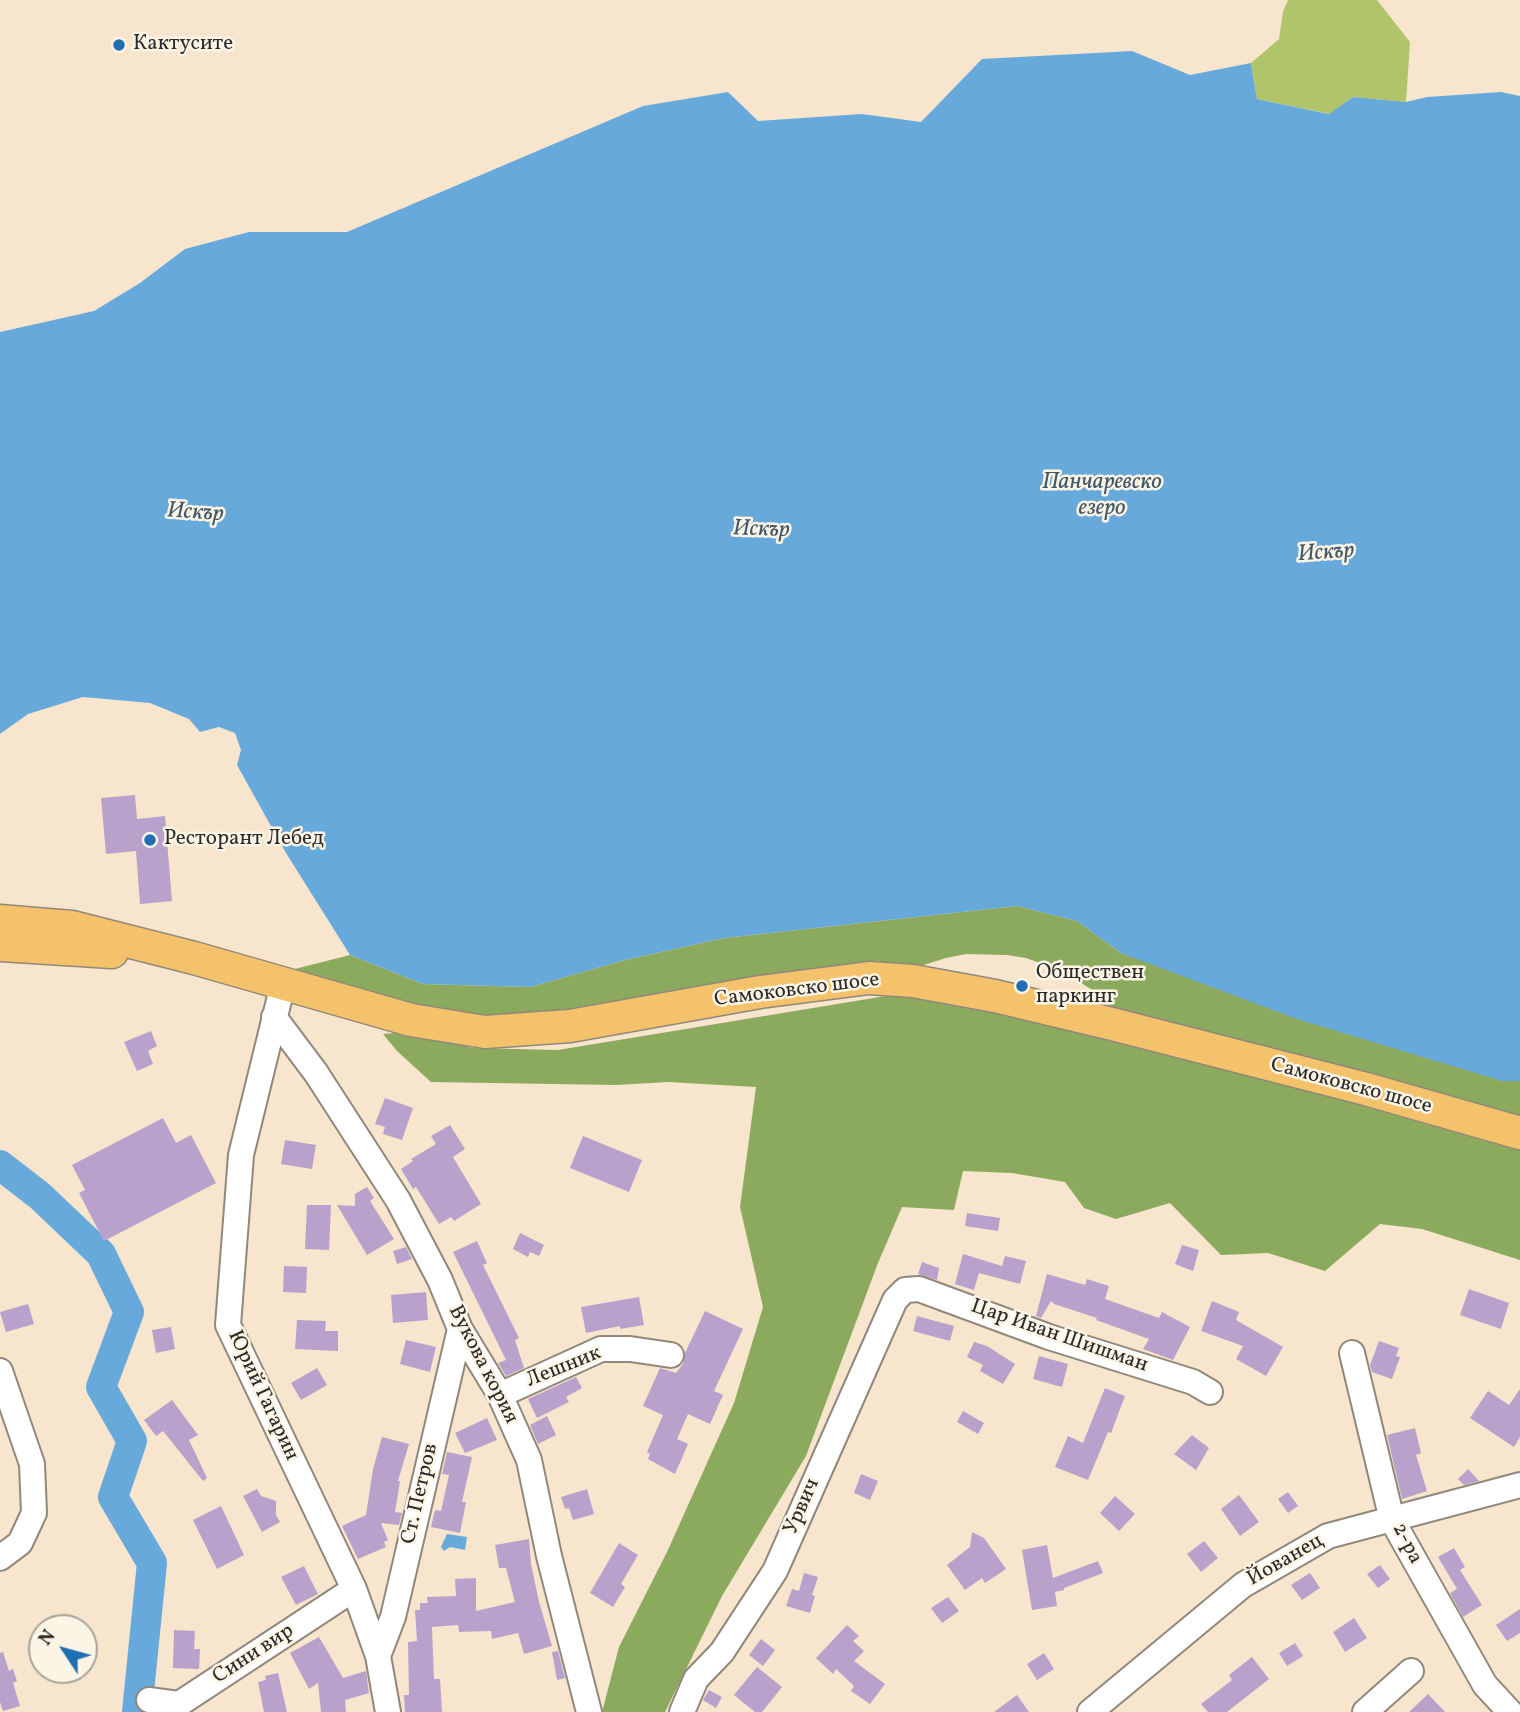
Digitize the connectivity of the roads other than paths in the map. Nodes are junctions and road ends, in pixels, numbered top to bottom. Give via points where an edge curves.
1 (0, 921) edge
2 (0, 945) edge
3 (194, 958) junction
4 (283, 984) junction
5 (274, 1017) junction
6 (1520, 1133) edge
7 (905, 1290) joint
8 (460, 1329) junction
9 (1352, 1353) dead end
10 (671, 1355) dead end
11 (0, 1371) edge
12 (1210, 1392) dead end
13 (500, 1395) junction
14 (1520, 1485) edge
15 (1392, 1520) junction
16 (0, 1558) edge
17 (354, 1589) junction
18 (378, 1656) junction
19 (1411, 1671) dead end
20 (149, 1700) dead end
21 (388, 1712) edge
22 (589, 1712) edge
23 (682, 1712) edge
24 (1090, 1712) edge
25 (1365, 1712) edge
26 (1510, 1712) edge

1 - 3 main road, Самоковско шосе via 72,927
2 - 3 main road, Самоковско шосе
3 - 4 main road, Самоковско шосе
4 - 5 street, Юрий Гагарин
4 - 6 main road, Самоковско шосе via 411,1020 485,1032 570,1026 869,978 913,981 1099,1021
5 - 8 street, Вукова кория via 398,1200
5 - 17 street, Юрий Гагарин via 242,1155 228,1325
7 - 12 street, Цар Иван Шишман via 919,1289 1049,1337 1193,1382
7 - 23 street, Урвич via 895,1300 775,1571 722,1652 696,1679
8 - 13 street, Вукова кория
8 - 18 street, Ст. Петров via 393,1617
9 - 15 street, 2-ра
10 - 13 street, Лешник via 601,1349
11 - 16 street via 32,1464 34,1513 20,1543
13 - 22 street, Вукова кория via 529,1460
14 - 15 street, Йованец
15 - 24 street, Йованец via 1328,1536 1243,1585
15 - 26 street, 2-ра via 1485,1685
17 - 18 street, Юрий Гагарин
17 - 20 street, Сини вир via 179,1704
18 - 21 street, Юрий Гагарин
19 - 25 street

